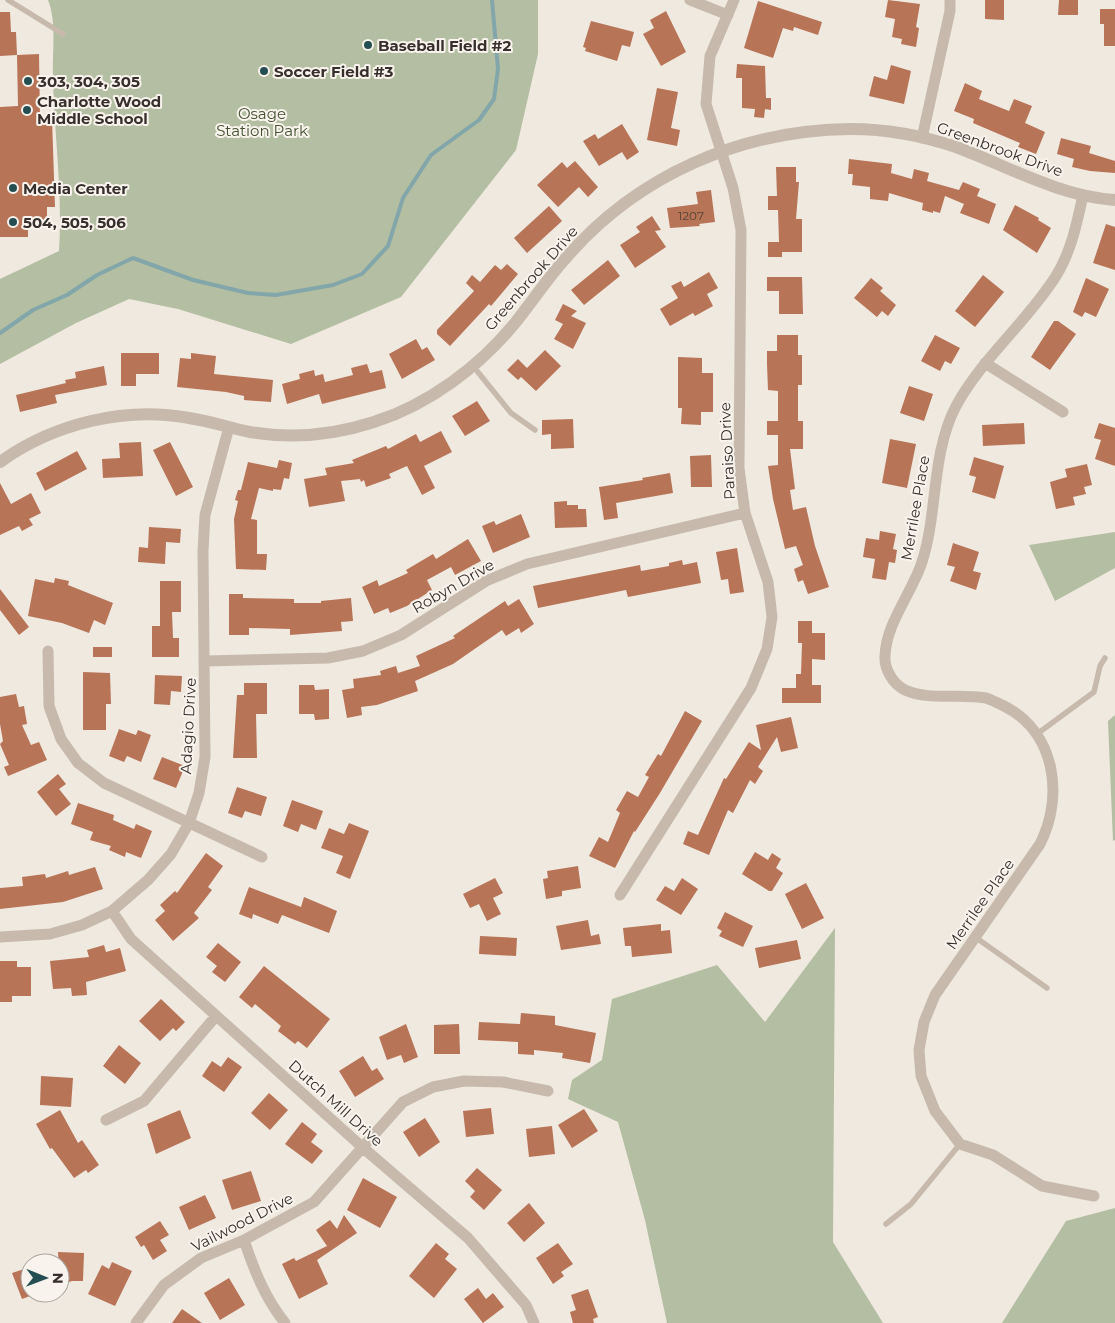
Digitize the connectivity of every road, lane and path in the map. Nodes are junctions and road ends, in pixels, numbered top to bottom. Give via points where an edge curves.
1 (8, 0) edge
2 (690, 0) edge
3 (734, 0) edge
4 (950, 0) edge
5 (728, 15) junction
6 (63, 34) dead end
7 (922, 138) junction
8 (720, 151) junction
9 (1083, 195) junction
10 (1115, 200) edge
11 (985, 363) junction
12 (473, 366) junction
13 (1063, 412) dead end
14 (229, 427) junction
15 (535, 430) dead end
16 (0, 462) edge
17 (745, 513) junction
18 (48, 651) dead end
19 (1105, 658) dead end
20 (206, 661) junction
21 (1037, 734) junction
22 (189, 823) junction
23 (262, 857) dead end
24 (620, 895) dead end
25 (112, 911) junction
26 (975, 937) junction
27 (0, 938) edge
28 (1047, 988) dead end
29 (216, 1016) junction
30 (548, 1091) dead end
31 (106, 1120) dead end
32 (960, 1144) junction
33 (361, 1146) junction
34 (1094, 1196) dead end
35 (886, 1224) dead end
36 (244, 1240) junction
37 (136, 1323) edge
38 (285, 1323) edge
39 (534, 1323) edge

1 - 6 lane
2 - 5 street
3 - 5 street, Paraiso Drive
4 - 7 street
5 - 8 street, Paraiso Drive via 710,56 707,79 706,104
7 - 8 street, Greenbrook Drive via 856,129 818,130 779,135
7 - 9 street, Greenbrook Drive
8 - 12 street, Greenbrook Drive via 661,179 612,214 566,258 514,324
8 - 17 street, Paraiso Drive via 741,230 739,459
9 - 10 street, Greenbrook Drive
9 - 11 street, Merrilee Place via 1072,241 1056,275
11 - 13 street
11 - 21 street, Merrilee Place via 956,407 940,452 922,561 886,640 884,659 889,675 903,689 924,695 988,699 1016,712
12 - 14 street, Greenbrook Drive via 437,392 404,410 343,431 314,435 282,434
12 - 15 lane via 511,413
14 - 16 street, Greenbrook Drive via 188,417 125,415 52,432
14 - 20 street, Adagio Drive via 205,515
17 - 20 street, Robyn Drive via 528,564 486,582 401,635 363,651 328,658
17 - 24 street, Paraiso Drive via 768,582 772,617 767,649 751,688
18 - 22 street via 49,706 61,739 78,763 104,783
19 - 21 lane via 1101,662 1094,692
20 - 22 street, Adagio Drive via 205,758 199,794
21 - 26 street, Merrilee Place via 1050,761 1054,797 1050,825
22 - 23 street
22 - 25 street, Adagio Drive via 171,854 148,880
25 - 27 street, Adagio Drive via 82,925 50,934
25 - 29 street, Dutch Mill Drive via 130,939
26 - 28 lane
26 - 32 street, Merrilee Place via 935,995 924,1022 919,1050 921,1076 935,1112
29 - 31 street via 144,1101
29 - 33 street, Dutch Mill Drive
30 - 33 street, Vailwood Drive via 503,1082 464,1081 433,1087 403,1102
32 - 34 street via 993,1156 1042,1186
32 - 35 lane via 911,1204
33 - 36 street, Vailwood Drive via 314,1202
33 - 39 street, Dutch Mill Drive via 468,1238 526,1305
36 - 37 street, Vailwood Drive via 201,1258 164,1285
36 - 38 street via 257,1277

